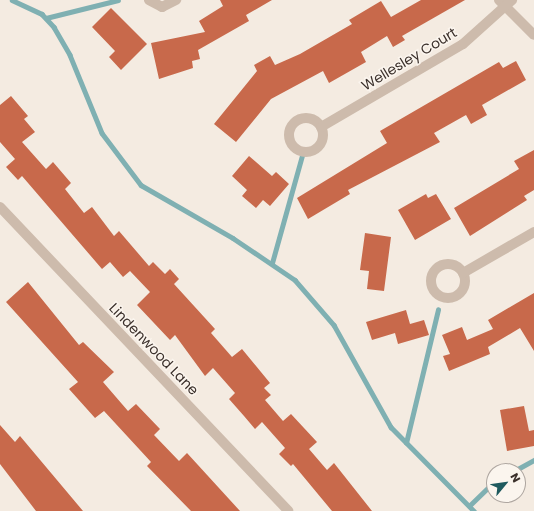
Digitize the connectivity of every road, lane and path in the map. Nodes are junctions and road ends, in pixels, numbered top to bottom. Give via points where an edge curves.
1 (149, 0) edge
2 (176, 0) edge
3 (506, 2) edge
4 (534, 36) edge
5 (321, 127) dead end
6 (0, 207) edge
7 (534, 232) edge
8 (463, 273) dead end
9 (288, 511) edge

1 - 2 street via 162,7
3 - 4 street
3 - 5 street, Wellesley Court via 463,44
6 - 9 street, Lindenwood Lane
7 - 8 street

